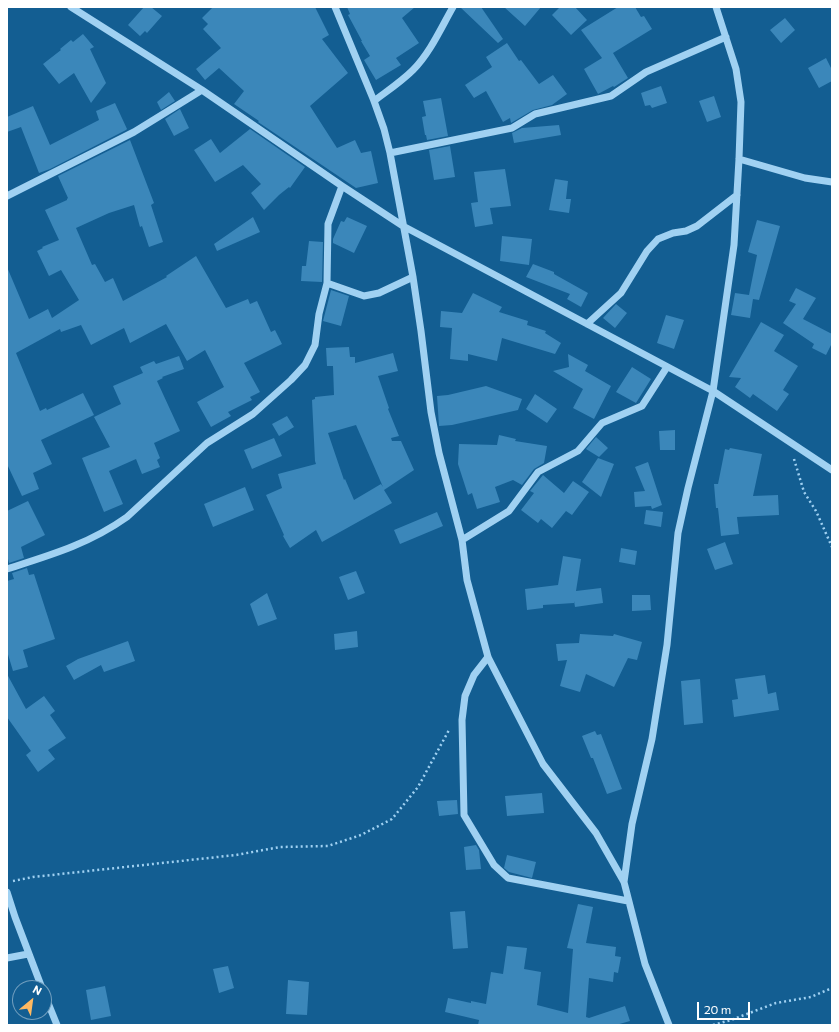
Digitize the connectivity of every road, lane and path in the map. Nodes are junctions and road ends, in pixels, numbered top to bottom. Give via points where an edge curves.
1 (71, 7) edge
2 (335, 7) edge
3 (453, 7) edge
4 (716, 7) edge
5 (726, 37) junction
6 (202, 90) junction
7 (374, 101) junction
8 (390, 153) junction
9 (739, 159) junction
10 (832, 182) edge
11 (342, 186) junction
12 (737, 195) junction
13 (7, 196) edge
14 (403, 226) junction
15 (413, 277) junction
16 (327, 283) junction
17 (587, 324) junction
18 (667, 367) junction
19 (713, 391) junction
20 (788, 440) junction
21 (832, 470) edge
22 (462, 540) junction
23 (832, 547) edge
24 (7, 569) edge
25 (488, 657) junction
26 (462, 720) junction
27 (7, 882) edge
28 (624, 882) junction
29 (7, 892) edge
30 (628, 901) junction
31 (28, 954) junction
32 (7, 958) edge
33 (39, 980) edge
34 (832, 988) edge
35 (52, 1013) edge
36 (57, 1025) edge
37 (670, 1025) edge
38 (713, 1025) edge

1 - 6 street
2 - 7 street
3 - 7 street via 430,48 414,69
4 - 5 street
5 - 8 street via 646,72 611,96 535,114 512,128
5 - 9 street via 736,69 741,102
6 - 11 street
6 - 13 street via 134,132
7 - 8 street
8 - 14 street
9 - 10 street via 805,178
9 - 12 street
11 - 14 street
11 - 16 street via 328,224
12 - 17 street via 697,226 658,239 647,251 621,293
12 - 19 street via 734,245
14 - 15 street
14 - 17 street
15 - 16 street via 379,293 364,296
15 - 22 street via 431,412
16 - 24 street via 315,345 305,365 259,410 207,443 115,526 76,546
17 - 18 street
18 - 19 street
18 - 22 street via 642,406 602,423 578,451 538,472 509,511
19 - 20 street
19 - 28 street via 678,533 667,645 652,739 632,824
20 - 21 street
20 - 23 path via 804,492 816,511
22 - 25 street via 467,580
25 - 26 street via 474,674 464,696
25 - 28 street via 543,764 596,833
26 - 27 path via 449,730 418,787 392,819 361,835 328,846 280,847 236,856 33,877
26 - 30 street via 464,815 494,865 508,878
28 - 30 street
29 - 31 street
30 - 37 street via 645,964
31 - 32 street
31 - 33 street
34 - 38 path via 811,996 776,1003
35 - 36 street

